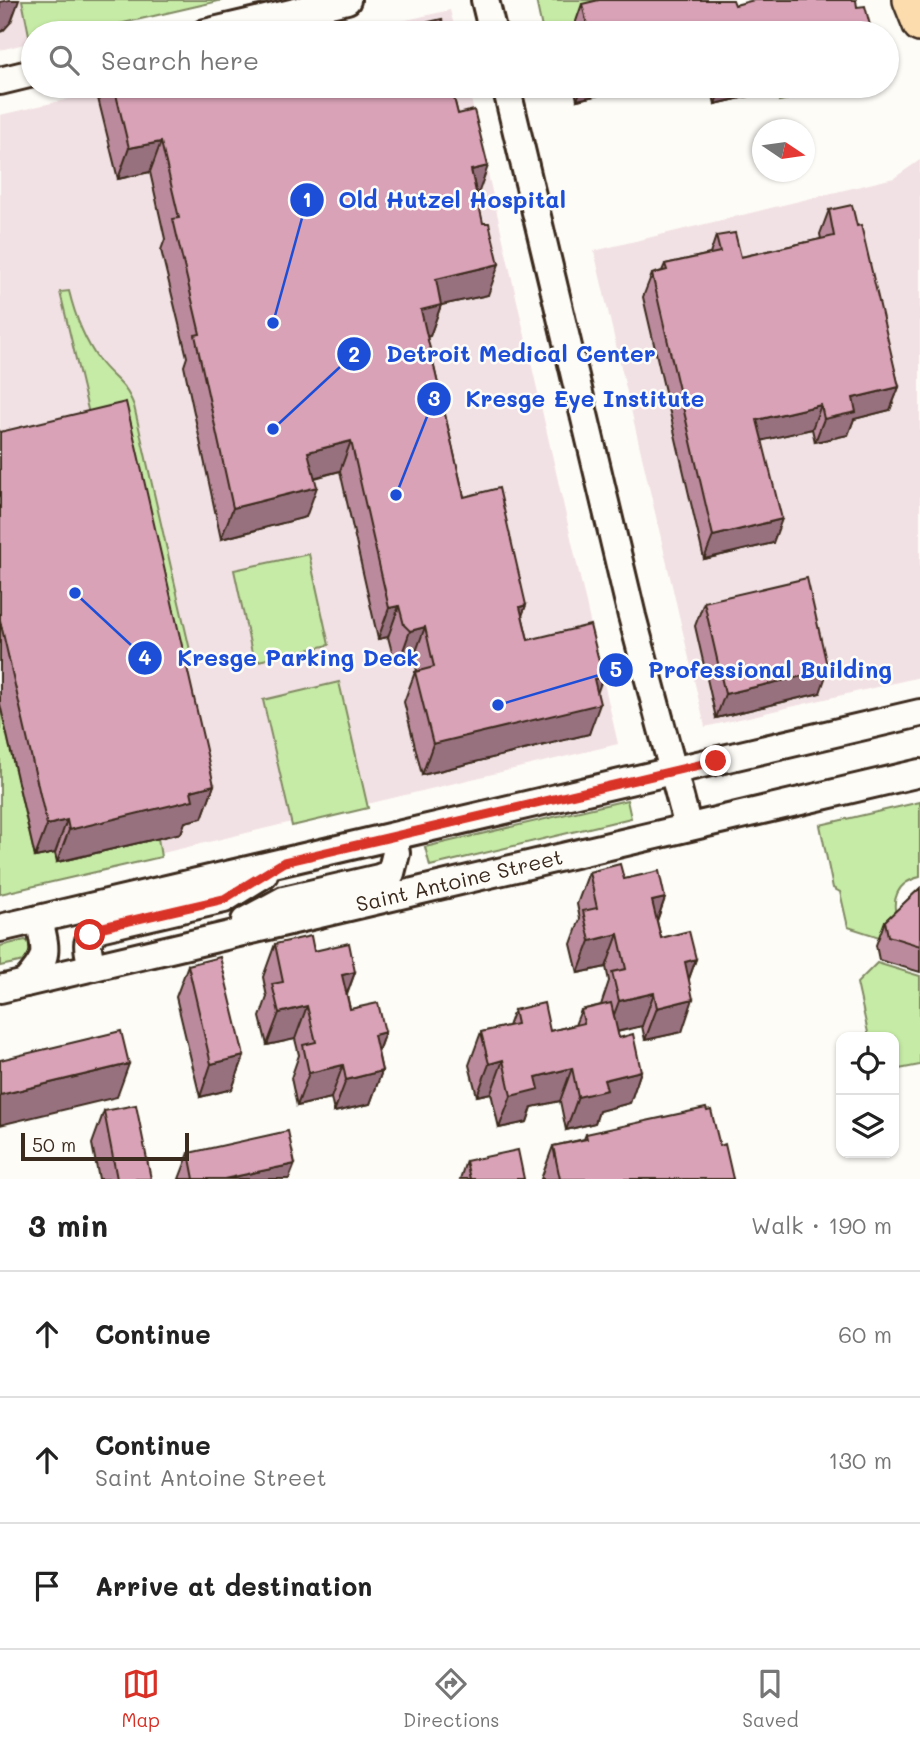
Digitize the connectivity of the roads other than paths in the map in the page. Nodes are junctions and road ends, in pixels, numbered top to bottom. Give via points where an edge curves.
1 (347, 0) edge
2 (485, 0) edge
3 (910, 0) edge
4 (257, 21) edge
5 (490, 21) edge
6 (920, 25) edge
7 (21, 77) edge
8 (0, 81) edge
9 (509, 98) edge
10 (920, 713) edge
11 (674, 770) junction
12 (920, 773) edge
13 (688, 827) junction
14 (393, 836) junction
15 (284, 862) junction
16 (39, 919) junction
17 (0, 928) edge
18 (213, 938) junction
19 (92, 967) junction
20 (12, 986) edge

1 - 4 street
2 - 5 street
3 - 6 main road
7 - 8 street
9 - 11 street via 632,616
10 - 11 street
11 - 13 street
11 - 14 street
12 - 13 street, Saint Antoine Street
13 - 18 street, Saint Antoine Street
14 - 15 street
14 - 18 street via 396,853 391,873 284,900
15 - 16 street
15 - 19 street via 224,899 99,928 90,935 87,946
16 - 17 street
16 - 20 street via 46,950 41,965
18 - 19 street, Saint Antoine Street
19 - 20 street, Saint Antoine Street

